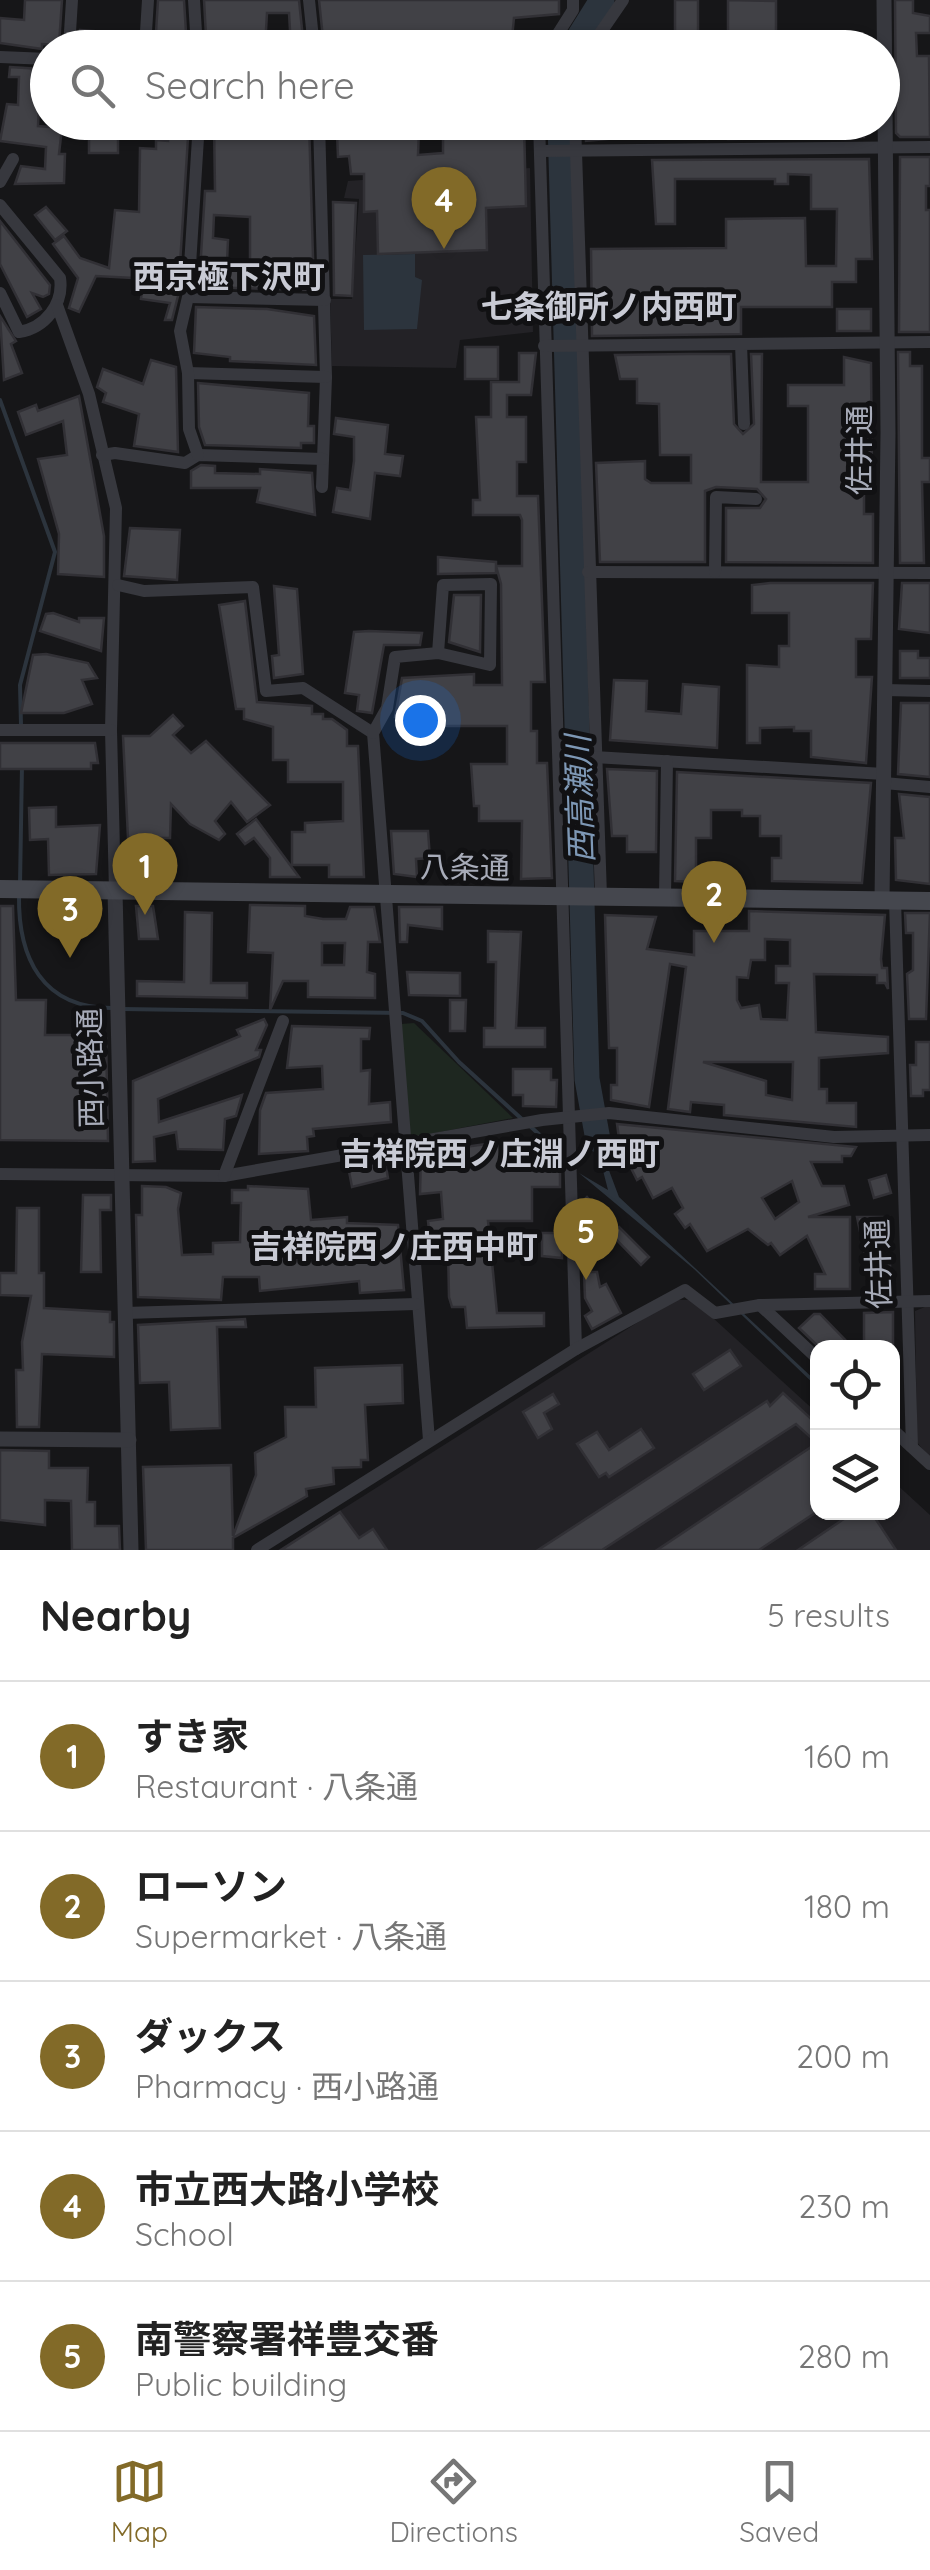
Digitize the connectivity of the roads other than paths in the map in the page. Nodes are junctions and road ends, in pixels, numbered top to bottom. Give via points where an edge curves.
1 (72, 0) edge
2 (148, 0) edge
3 (194, 0) edge
4 (308, 0) edge
5 (573, 0) edge
6 (623, 0) edge
7 (884, 0) edge
8 (70, 30) edge
9 (146, 30) edge
10 (196, 30) edge
11 (312, 30) edge
12 (560, 30) edge
13 (602, 30) edge
14 (884, 30) edge
15 (0, 57) edge
16 (30, 58) edge
17 (198, 140) edge
18 (321, 140) edge
19 (540, 140) edge
20 (575, 140) edge
21 (885, 140) edge
22 (930, 147) edge
23 (885, 148) junction
24 (540, 151) junction
25 (575, 151) junction
26 (13, 159) dead end
27 (0, 182) edge
28 (0, 205) edge
29 (0, 292) edge
30 (188, 297) junction
31 (325, 300) junction
32 (57, 306) junction
33 (930, 342) edge
34 (887, 343) junction
35 (741, 344) junction
36 (544, 346) junction
37 (580, 346) junction
38 (188, 373) junction
39 (326, 377) junction
40 (744, 424) dead end
41 (102, 455) junction
42 (198, 455) junction
43 (324, 458) junction
44 (322, 487) dead end
45 (756, 499) dead end
46 (588, 572) junction
47 (715, 572) junction
48 (886, 573) junction
49 (930, 573) edge
50 (118, 585) junction
51 (438, 653) junction
52 (885, 690) junction
53 (930, 691) edge
54 (0, 730) edge
55 (111, 730) junction
56 (372, 733) junction
57 (594, 757) junction
58 (667, 761) junction
59 (884, 778) junction
60 (930, 786) edge
61 (14, 889) edge
62 (115, 891) junction
63 (385, 894) junction
64 (560, 896) junction
65 (601, 896) junction
66 (665, 897) junction
67 (888, 900) junction
68 (930, 900) edge
69 (283, 1021) dead end
70 (572, 1116) junction
71 (930, 1134) edge
72 (902, 1135) junction
73 (406, 1144) junction
74 (0, 1174) edge
75 (121, 1174) junction
76 (224, 1176) junction
77 (908, 1301) junction
78 (930, 1301) edge
79 (416, 1304) junction
80 (760, 1305) junction
81 (125, 1313) junction
82 (576, 1349) junction
83 (810, 1352) edge
84 (894, 1430) edge
85 (0, 1439) edge
86 (129, 1440) junction
87 (428, 1440) junction
88 (912, 1447) junction
89 (930, 1464) edge
90 (131, 1550) edge
91 (257, 1550) edge

1 - 8 street
2 - 9 street
3 - 10 street
4 - 11 street
5 - 12 street
6 - 13 street
7 - 14 street, 佐井通
15 - 16 street
17 - 30 street
18 - 31 street
19 - 24 street
20 - 25 street
21 - 23 street, 佐井通
22 - 23 street
23 - 25 street
23 - 34 street, 佐井通
24 - 25 street
24 - 36 street
25 - 37 street
26 - 27 street
28 - 32 street, 西小路通 via 60,278
29 - 32 street via 20,332 35,330
30 - 31 street
30 - 38 street via 180,332
31 - 39 street
32 - 41 street, 西小路通 via 89,394
33 - 34 street
34 - 35 street
34 - 48 street, 佐井通
35 - 37 street
35 - 40 street
36 - 37 street
36 - 64 street
37 - 46 street
38 - 39 street
38 - 42 street via 189,430
39 - 43 street
41 - 42 street via 185,463
41 - 50 street, 西小路通 via 116,508
42 - 43 street
43 - 44 street
45 - 47 street via 716,497
46 - 47 street
46 - 57 street
47 - 48 street
48 - 49 street
48 - 52 street, 佐井通
50 - 55 street, 西小路通 via 112,596
50 - 56 street via 144,591 253,587 266,691 303,688
51 - 51 street via 490,665 491,584 443,585
51 - 56 street via 395,656 387,708
52 - 53 street
52 - 59 street, 佐井通
54 - 55 street
55 - 62 street, 西小路通
56 - 63 street
57 - 58 street
57 - 65 street
58 - 59 street
58 - 66 street
59 - 60 street
59 - 67 street, 佐井通
61 - 62 main road, 八条通
62 - 63 main road, 八条通
62 - 75 street, 西小路通
63 - 64 main road, 八条通
63 - 73 street
64 - 65 main road, 八条通
64 - 70 street
65 - 66 main road, 八条通
66 - 67 main road, 八条通
67 - 68 main road, 八条通
67 - 72 street, 佐井通
69 - 76 street
70 - 72 street via 604,1113 834,1137
70 - 73 street
70 - 82 street
71 - 72 street
72 - 77 street, 佐井通
73 - 76 street
73 - 79 street
74 - 75 street
75 - 76 street
75 - 81 street, 西小路通
77 - 78 street
77 - 80 street
77 - 88 street, 佐井通
79 - 81 street
79 - 87 street
80 - 82 street via 716,1314 686,1290
80 - 83 street
81 - 86 street, 西小路通
82 - 87 street
84 - 88 street
85 - 86 street
86 - 90 street, 西小路通
87 - 91 street
88 - 89 street

